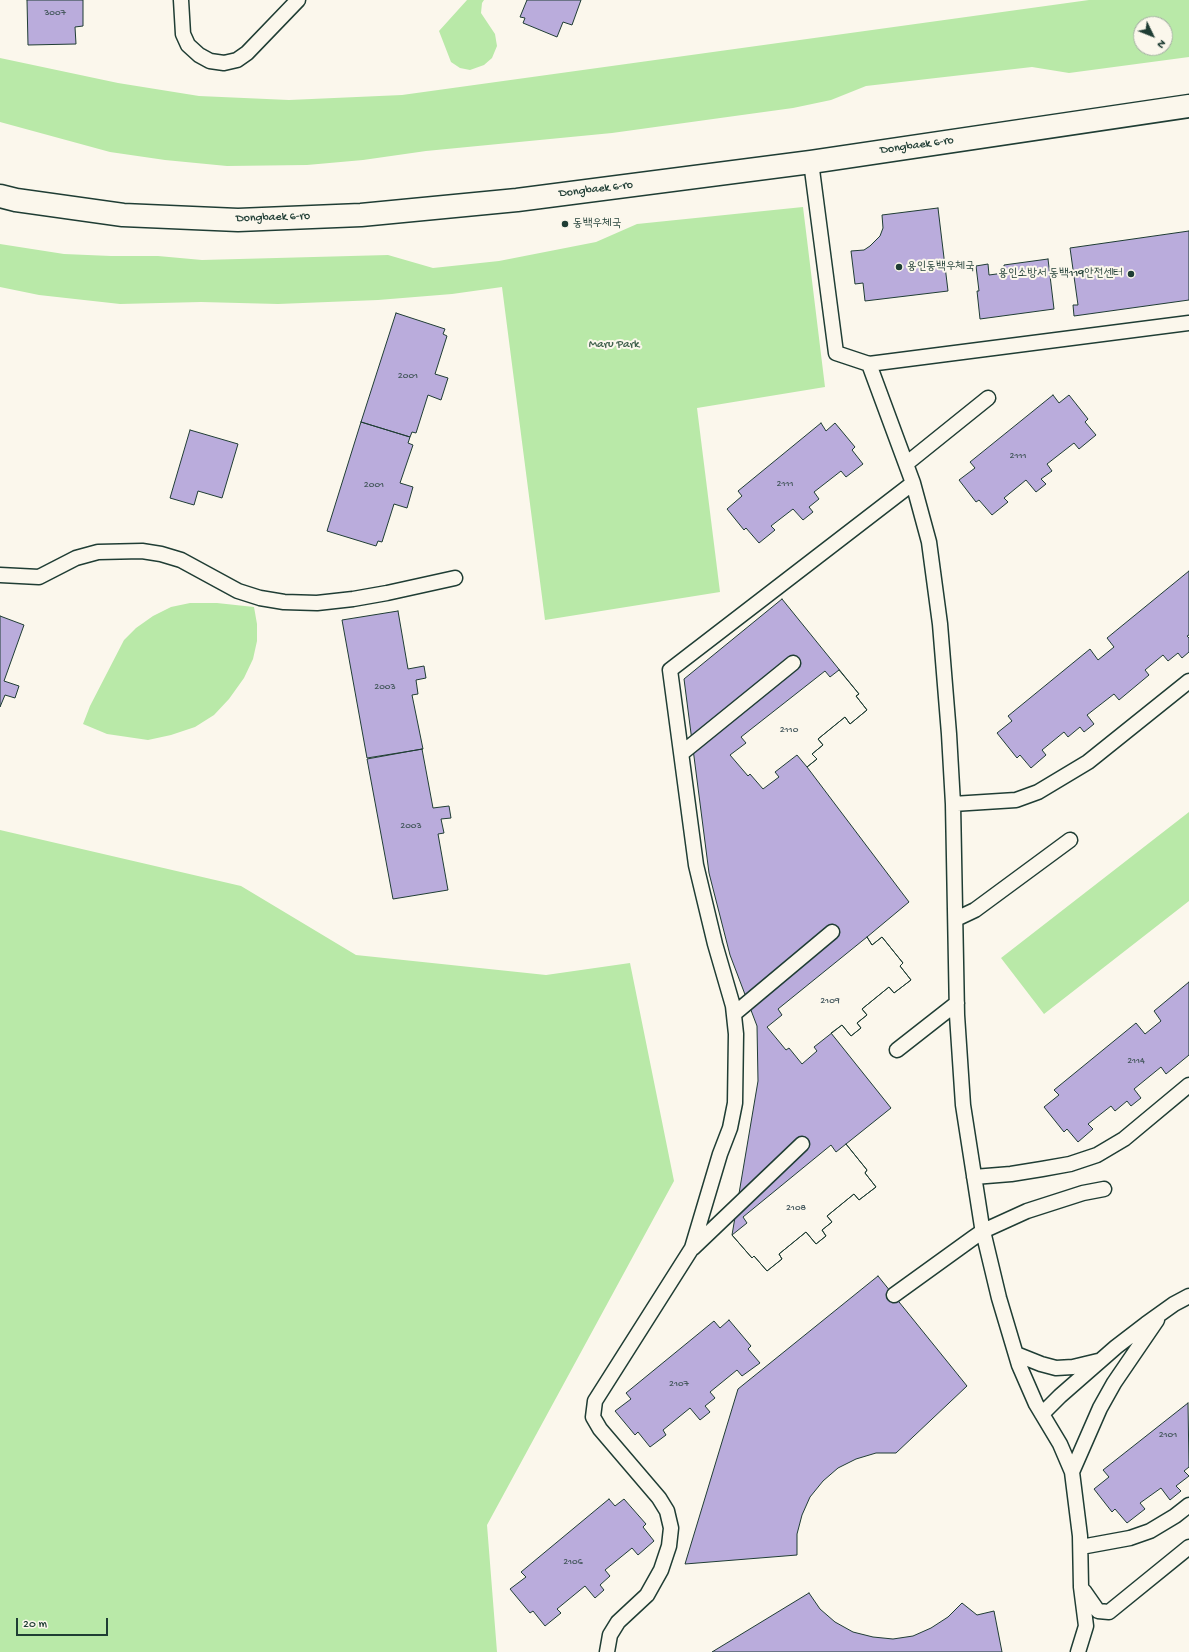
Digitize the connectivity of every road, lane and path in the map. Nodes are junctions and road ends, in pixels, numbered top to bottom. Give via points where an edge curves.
1 (181, 0) edge
2 (298, 0) edge
3 (1189, 106) edge
4 (810, 162) junction
5 (0, 196) edge
6 (1189, 323) edge
7 (869, 364) junction
8 (988, 398) dead end
9 (906, 464) junction
10 (913, 483) junction
11 (0, 575) edge
12 (455, 578) dead end
13 (793, 663) dead end
14 (1189, 681) edge
15 (682, 754) junction
16 (953, 804) junction
17 (1070, 840) dead end
18 (956, 919) junction
19 (832, 932) dead end
20 (957, 1003) junction
21 (734, 1014) junction
22 (897, 1050) dead end
23 (1189, 1085) edge
24 (802, 1144) dead end
25 (974, 1177) junction
26 (1104, 1189) dead end
27 (983, 1231) junction
28 (692, 1248) junction
29 (894, 1295) dead end
30 (1189, 1296) edge
31 (1163, 1312) junction
32 (1016, 1354) junction
33 (1102, 1360) junction
34 (1042, 1414) junction
35 (1072, 1472) junction
36 (1189, 1505) edge
37 (1080, 1547) junction
38 (1189, 1547) edge
39 (1081, 1587) junction
40 (607, 1652) edge
41 (1078, 1652) edge

1 - 2 lane via 183,34 188,45 210,62 224,63 237,60 247,53
3 - 4 street, Dongbaek 6-ro
4 - 5 street, Dongbaek 6-ro via 517,200 361,215 238,220 123,215
4 - 7 lane via 836,353
6 - 7 lane
7 - 9 lane
8 - 9 lane
9 - 10 lane
10 - 15 lane via 670,670
10 - 16 lane via 929,542 934,576
11 - 12 lane via 39,576 76,558 98,552 142,551 181,560 238,591 260,598 317,603 387,593
13 - 15 lane
14 - 16 lane via 1088,762 1038,792 1016,800
15 - 21 lane via 696,865
16 - 18 lane
17 - 18 lane via 975,910
18 - 20 lane
19 - 21 lane
20 - 22 lane
20 - 25 lane via 964,1105
21 - 28 lane via 735,1103 730,1128
23 - 25 lane via 1124,1139 1097,1155 1070,1164
24 - 28 lane
25 - 27 lane
26 - 27 lane via 1027,1211
27 - 29 lane
27 - 32 lane
28 - 40 lane via 595,1400 593,1417 600,1429 659,1498 667,1511 671,1528 669,1546 660,1570 647,1595 618,1622 610,1635
30 - 31 lane
31 - 33 lane
31 - 35 lane via 1103,1402
32 - 33 lane via 1056,1368
32 - 34 lane via 1018,1365
33 - 34 lane
34 - 35 lane via 1060,1444
35 - 37 lane
36 - 37 lane via 1150,1531 1130,1538
37 - 39 lane
38 - 39 lane via 1108,1612 1098,1612
39 - 41 lane via 1086,1626

